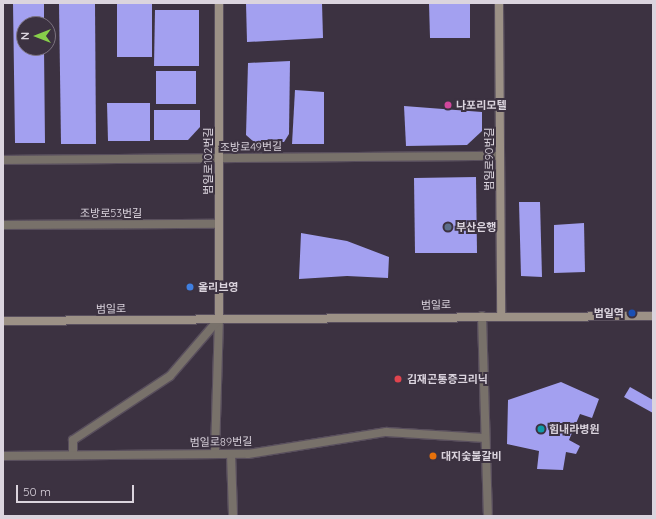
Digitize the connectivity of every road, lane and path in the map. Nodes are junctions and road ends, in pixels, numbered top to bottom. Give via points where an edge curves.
1 (219, 3) edge
2 (499, 3) edge
3 (500, 156) junction
4 (219, 158) junction
5 (3, 160) edge
6 (219, 224) junction
7 (3, 225) edge
8 (482, 316) junction
9 (501, 316) junction
10 (653, 316) edge
11 (219, 319) junction
12 (3, 321) edge
13 (485, 438) junction
14 (215, 453) junction
15 (231, 454) junction
16 (73, 455) junction
17 (3, 456) edge
18 (488, 513) dead end
19 (233, 514) dead end

1 - 4 main road, 범일로102번길
2 - 3 main road, 범일로90번길
3 - 4 street, 조방로49번길
3 - 9 main road, 범일로90번길
4 - 5 street, 조방로49번길
4 - 6 main road, 범일로102번길
6 - 7 street, 조방로53번길
6 - 11 main road, 범일로102번길
8 - 9 main road, 범일로
8 - 11 main road, 범일로
8 - 13 street
9 - 10 main road, 범일로
11 - 12 main road, 범일로
11 - 14 street
11 - 16 street via 170,376 73,440
13 - 15 street, 범일로89번길 via 386,432 248,454
13 - 18 street
14 - 15 street, 범일로89번길
14 - 16 street, 범일로89번길
15 - 19 street
16 - 17 street, 범일로89번길

